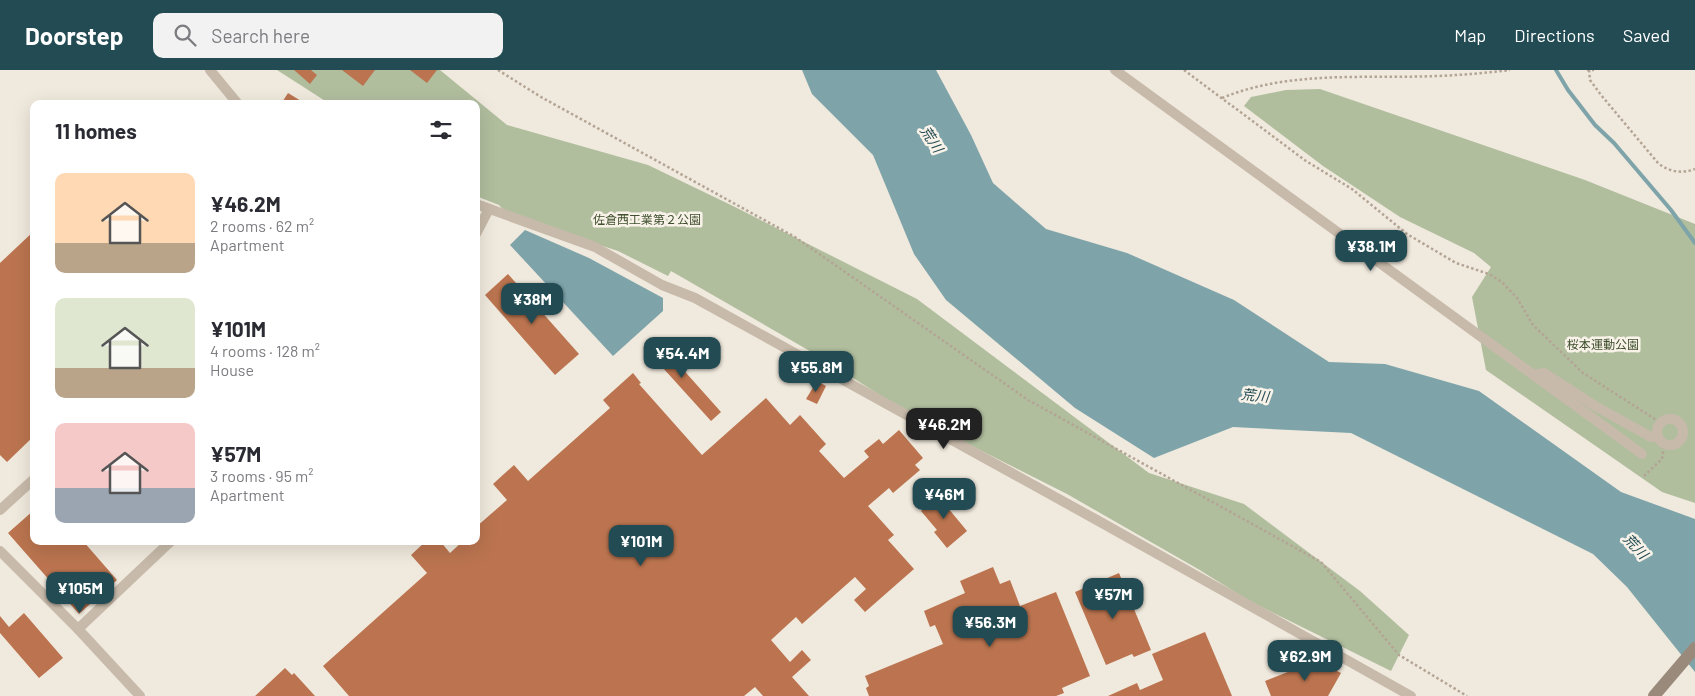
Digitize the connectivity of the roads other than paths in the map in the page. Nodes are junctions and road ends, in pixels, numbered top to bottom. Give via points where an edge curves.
1 (210, 70) edge
2 (1115, 70) edge
3 (235, 100) edge
4 (480, 205) edge
5 (490, 209) junction
6 (480, 227) edge
7 (1533, 375) junction
8 (1661, 439) junction
9 (1642, 454) dead end
10 (30, 483) edge
11 (0, 510) edge
12 (167, 545) edge
13 (0, 551) edge
14 (78, 628) junction
15 (1695, 648) edge
16 (140, 696) edge
17 (1411, 696) edge
18 (1654, 696) edge

1 - 3 street
2 - 7 street
4 - 5 street
5 - 6 street
5 - 17 street via 595,247 662,285 695,298
7 - 8 street via 1544,373 1595,406 1651,437
7 - 9 street
8 - 8 street via 1658,428 1661,423 1673,419 1679,422 1683,429 1677,443 1668,444
10 - 11 street
12 - 14 street
13 - 14 street
14 - 16 street
15 - 18 street

